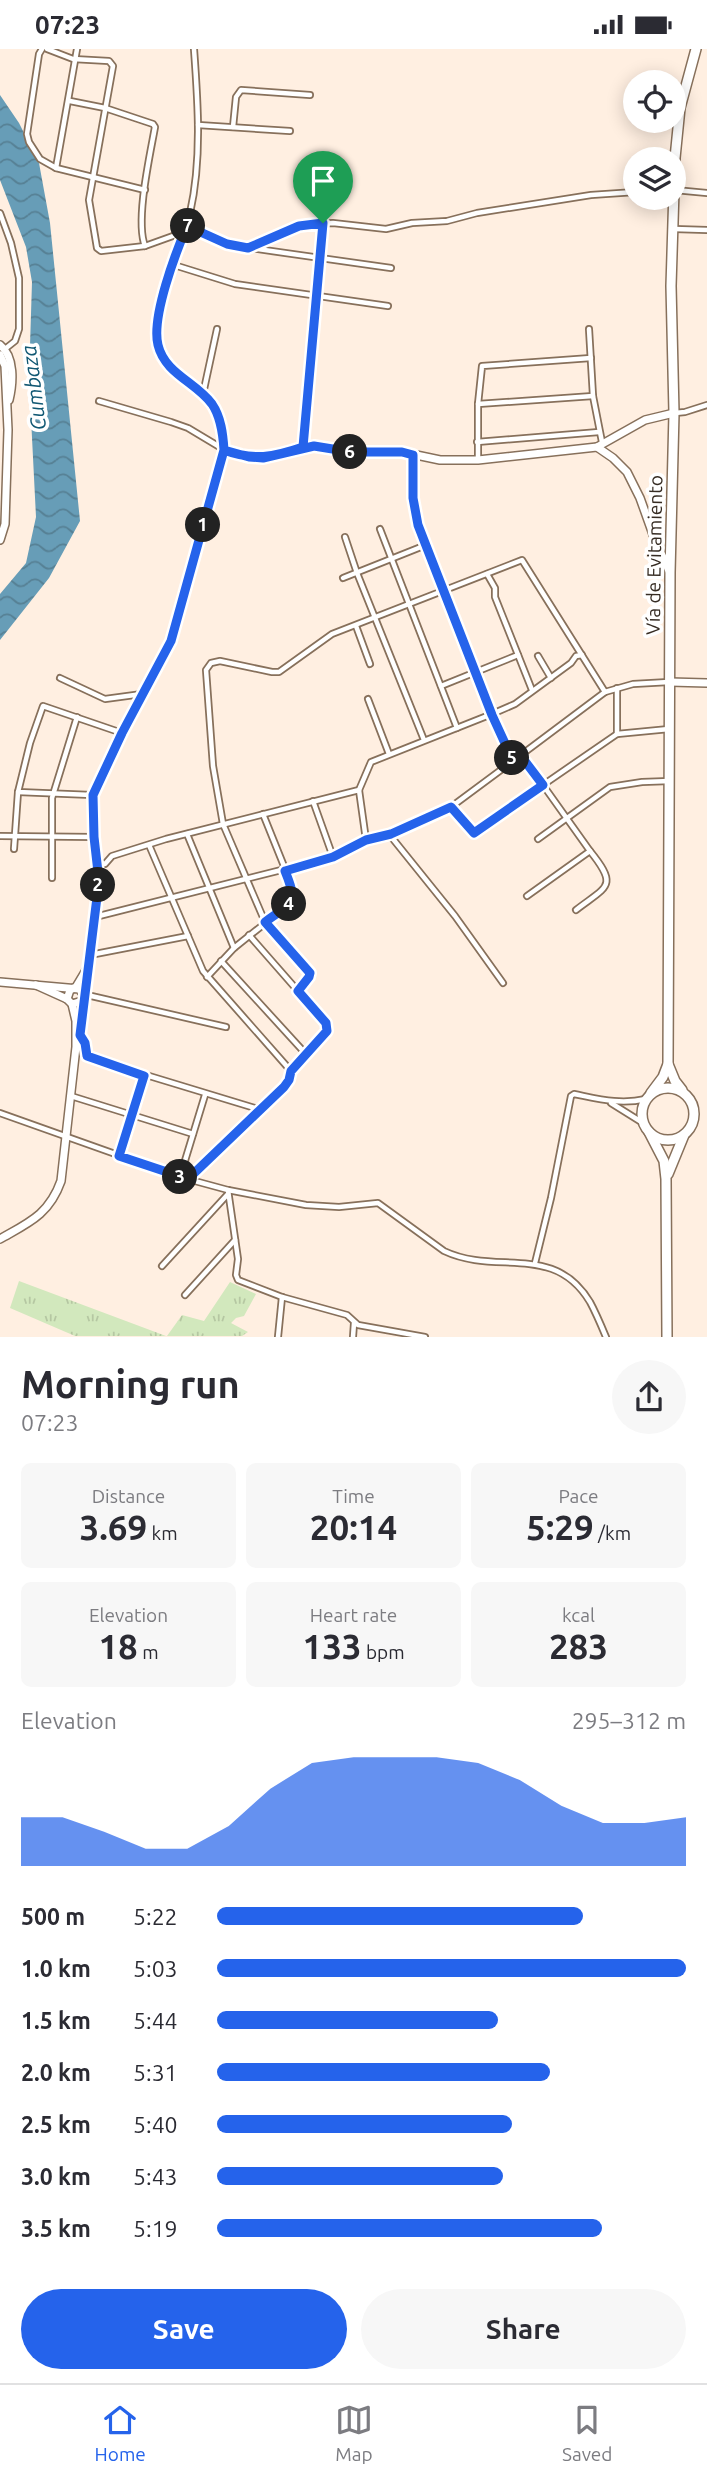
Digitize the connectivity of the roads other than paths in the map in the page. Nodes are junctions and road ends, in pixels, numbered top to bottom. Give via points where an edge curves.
1 (45, 49) edge
2 (77, 49) edge
3 (194, 49) edge
4 (696, 49) edge
5 (77, 58) junction
6 (310, 95) dead end
7 (69, 101) junction
8 (106, 108) junction
9 (198, 124) junction
10 (233, 127) junction
11 (290, 131) dead end
12 (675, 147) edge
13 (56, 168) junction
14 (92, 177) junction
15 (145, 190) junction
16 (686, 191) edge
17 (623, 192) edge
18 (707, 193) edge
19 (674, 210) edge
20 (0, 213) edge
21 (323, 223) junction
22 (187, 226) junction
23 (674, 229) junction
24 (707, 230) edge
25 (185, 232) junction
26 (145, 246) junction
27 (248, 248) junction
28 (320, 259) junction
29 (174, 265) junction
30 (391, 268) dead end
31 (318, 297) junction
32 (388, 306) dead end
33 (217, 329) dead end
34 (589, 329) dead end
35 (2, 350) edge
36 (591, 358) junction
37 (203, 394) junction
38 (593, 396) junction
39 (99, 401) dead end
40 (478, 404) junction
41 (707, 405) edge
42 (674, 413) junction
43 (4, 429) edge
44 (599, 432) junction
45 (477, 442) junction
46 (600, 445) junction
47 (303, 447) junction
48 (224, 450) junction
49 (413, 455) junction
50 (478, 460) junction
51 (4, 478) edge
52 (3, 518) edge
53 (380, 529) dead end
54 (345, 537) dead end
55 (0, 540) edge
56 (426, 545) junction
57 (390, 558) junction
58 (357, 573) junction
59 (670, 573) junction
60 (487, 575) junction
61 (343, 578) dead end
62 (444, 591) junction
63 (410, 605) junction
64 (374, 618) junction
65 (356, 626) junction
66 (518, 655) junction
67 (582, 655) junction
68 (538, 656) dead end
69 (370, 664) dead end
70 (476, 674) junction
71 (60, 678) dead end
72 (551, 678) junction
73 (670, 682) junction
74 (707, 683) edge
75 (441, 686) junction
76 (617, 688) junction
77 (532, 691) junction
78 (605, 692) junction
79 (143, 693) junction
80 (368, 699) dead end
81 (492, 715) junction
82 (77, 717) junction
83 (457, 728) junction
84 (670, 729) junction
85 (122, 733) junction
86 (617, 734) junction
87 (424, 740) junction
88 (389, 754) junction
89 (521, 756) junction
90 (513, 761) junction
91 (670, 781) junction
92 (543, 785) junction
93 (359, 790) junction
94 (18, 792) junction
95 (54, 794) junction
96 (93, 795) junction
97 (313, 801) junction
98 (451, 807) junction
99 (263, 814) junction
100 (566, 818) junction
101 (223, 824) junction
102 (187, 834) junction
103 (391, 834) junction
104 (0, 836) edge
105 (13, 836) junction
106 (53, 837) junction
107 (94, 837) junction
108 (538, 839) dead end
109 (366, 840) junction
110 (149, 845) junction
111 (14, 849) dead end
112 (590, 851) junction
113 (333, 857) junction
114 (97, 862) junction
115 (285, 871) junction
116 (52, 878) dead end
117 (248, 880) junction
118 (211, 889) junction
119 (527, 896) dead end
120 (173, 899) junction
121 (576, 910) dead end
122 (94, 918) junction
123 (265, 922) junction
124 (249, 935) junction
125 (188, 936) junction
126 (234, 948) junction
127 (89, 955) junction
128 (221, 960) junction
129 (88, 967) junction
130 (206, 977) junction
131 (0, 982) edge
132 (503, 983) dead end
133 (36, 985) junction
134 (76, 987) junction
135 (298, 991) junction
136 (85, 996) junction
137 (69, 1002) junction
138 (226, 1027) dead end
139 (80, 1035) junction
140 (76, 1047) junction
141 (305, 1053) junction
142 (668, 1064) junction
143 (291, 1071) junction
144 (144, 1076) junction
145 (685, 1094) junction
146 (205, 1095) junction
147 (70, 1096) junction
148 (649, 1096) junction
149 (611, 1102) junction
150 (259, 1109) junction
151 (0, 1112) edge
152 (133, 1115) junction
153 (643, 1123) junction
154 (649, 1132) junction
155 (193, 1134) junction
156 (684, 1134) junction
157 (66, 1138) junction
158 (119, 1156) junction
159 (180, 1177) junction
160 (188, 1179) junction
161 (666, 1179) junction
162 (228, 1192) junction
163 (0, 1239) edge
164 (235, 1240) junction
165 (535, 1263) junction
166 (162, 1266) dead end
167 (185, 1295) dead end
168 (282, 1297) junction
169 (354, 1322) junction
170 (382, 1333) edge
171 (280, 1335) edge
172 (353, 1336) edge
173 (423, 1336) edge
174 (606, 1336) edge
175 (667, 1336) edge

1 - 5 street
1 - 13 street via 39,54 27,134 40,159
2 - 5 street
3 - 9 street
4 - 12 highway, Vía de Evitamiento
5 - 7 street
5 - 8 street via 112,63
6 - 10 street via 241,90
7 - 8 street
7 - 13 street
8 - 14 street
8 - 15 street via 155,127
9 - 10 street
9 - 22 street via 195,186
10 - 11 street
13 - 14 street
14 - 15 street
14 - 26 street via 89,200 97,248
15 - 26 street
16 - 18 street
17 - 21 street via 386,229
19 - 23 highway, Vía de Evitamiento
20 - 35 street via 19,278 18,333 13,344
21 - 27 street via 299,226
21 - 28 street
22 - 25 street
22 - 27 street
23 - 24 street
23 - 42 highway, Vía de Evitamiento
25 - 26 street
25 - 29 street
27 - 28 street
28 - 30 street
28 - 31 street
29 - 31 street via 235,284
29 - 37 street via 159,312 158,344 174,371
31 - 32 street
31 - 47 street
33 - 37 street
34 - 36 street
35 - 43 street via 10,360 12,375
36 - 38 street
36 - 40 street via 484,365
37 - 48 street via 218,415
38 - 40 street
38 - 44 street
39 - 48 street via 180,425
40 - 45 street
41 - 42 street
42 - 46 street via 645,420
42 - 59 highway, Vía de Evitamiento
43 - 51 street
44 - 45 street
44 - 46 street
45 - 50 street
46 - 50 street
46 - 59 street via 627,472
47 - 48 street via 263,458
47 - 49 street
48 - 79 street via 171,641
49 - 50 street
49 - 56 street via 415,514
51 - 52 street
52 - 55 street
53 - 57 street
54 - 58 street
56 - 57 street
56 - 62 street
57 - 58 street
57 - 63 street
58 - 61 street
58 - 64 street
59 - 73 highway, Vía de Evitamiento
60 - 62 street
60 - 66 street
60 - 67 street via 524,562
62 - 63 street
62 - 70 street
63 - 64 street
63 - 75 street
64 - 65 street
64 - 87 street
65 - 69 street
65 - 101 street via 332,634 279,672 220,661 208,666 213,766
66 - 70 street
66 - 77 street
67 - 72 street
67 - 78 street
68 - 72 street
70 - 75 street
70 - 81 street
71 - 79 street via 105,699
72 - 77 street
73 - 74 street
73 - 76 street
73 - 84 highway, Vía de Evitamiento
75 - 83 street
76 - 78 street
76 - 86 street
77 - 81 street
78 - 89 street
79 - 85 street
80 - 88 street
81 - 83 street
81 - 90 street
82 - 85 street
82 - 94 street via 43,706
82 - 95 street
83 - 87 street
84 - 86 street
84 - 91 highway, Vía de Evitamiento
85 - 96 street
86 - 92 street
87 - 88 street
88 - 93 street via 369,764
89 - 90 street
89 - 92 street
90 - 98 street
91 - 100 street via 610,787
91 - 142 highway, Vía de Evitamiento
92 - 98 street via 474,833
92 - 100 street
93 - 97 street
93 - 109 street
94 - 95 street
94 - 105 street
95 - 96 street
95 - 106 street
96 - 107 street
97 - 99 street
97 - 113 street
98 - 103 street
99 - 101 street
99 - 115 street
100 - 108 street
100 - 112 street
101 - 102 street
101 - 117 street
102 - 110 street
102 - 118 street
103 - 109 street
103 - 132 street
104 - 105 street
105 - 106 street
105 - 111 street
106 - 107 street
106 - 116 street
107 - 114 street
109 - 113 street
110 - 114 street via 112,856 105,864
110 - 120 street
112 - 119 street
112 - 121 street via 605,870 607,884
113 - 115 street
114 - 122 street
115 - 117 street
115 - 123 street via 293,898
117 - 118 street
117 - 123 street
118 - 120 street
118 - 126 street
120 - 122 street
120 - 125 street
122 - 127 street
123 - 124 street
123 - 135 street via 310,973
124 - 126 street
124 - 135 street
125 - 127 street
125 - 130 street
126 - 128 street
127 - 129 street
128 - 130 street
128 - 141 street
129 - 134 street
129 - 136 street
130 - 143 street
131 - 133 street
133 - 134 street
133 - 137 street
134 - 136 street
134 - 137 street via 70,991
135 - 141 street via 327,1026 326,1034
136 - 137 street via 78,1004
136 - 138 street
136 - 139 street
137 - 140 street
139 - 140 street
139 - 144 street via 87,1056
140 - 147 street
141 - 143 street
142 - 145 highway, Vía de Evitamiento
142 - 148 highway, Vía de Evitamiento
143 - 150 street via 287,1084
144 - 146 street
144 - 152 street
145 - 148 highway via 667,1087
145 - 156 highway via 694,1115
146 - 150 street
146 - 155 street
147 - 152 street
147 - 157 street
148 - 149 street via 631,1103
148 - 153 highway via 642,1108
149 - 153 street
149 - 165 street via 574,1094 569,1100
150 - 160 street
151 - 157 street
152 - 155 street
152 - 158 street
153 - 154 highway
154 - 156 highway via 668,1140
154 - 161 highway via 664,1161
155 - 159 street
156 - 161 highway
157 - 158 street
157 - 163 street via 55,1194 36,1219
158 - 159 street
159 - 160 street
160 - 162 street
161 - 175 highway
162 - 164 street
162 - 165 street via 306,1205 378,1203 456,1257
162 - 166 street
164 - 167 street
164 - 168 street via 237,1278
165 - 174 street via 574,1282 590,1301
168 - 169 street via 335,1310
168 - 171 street
169 - 170 street
169 - 172 street
170 - 173 street

